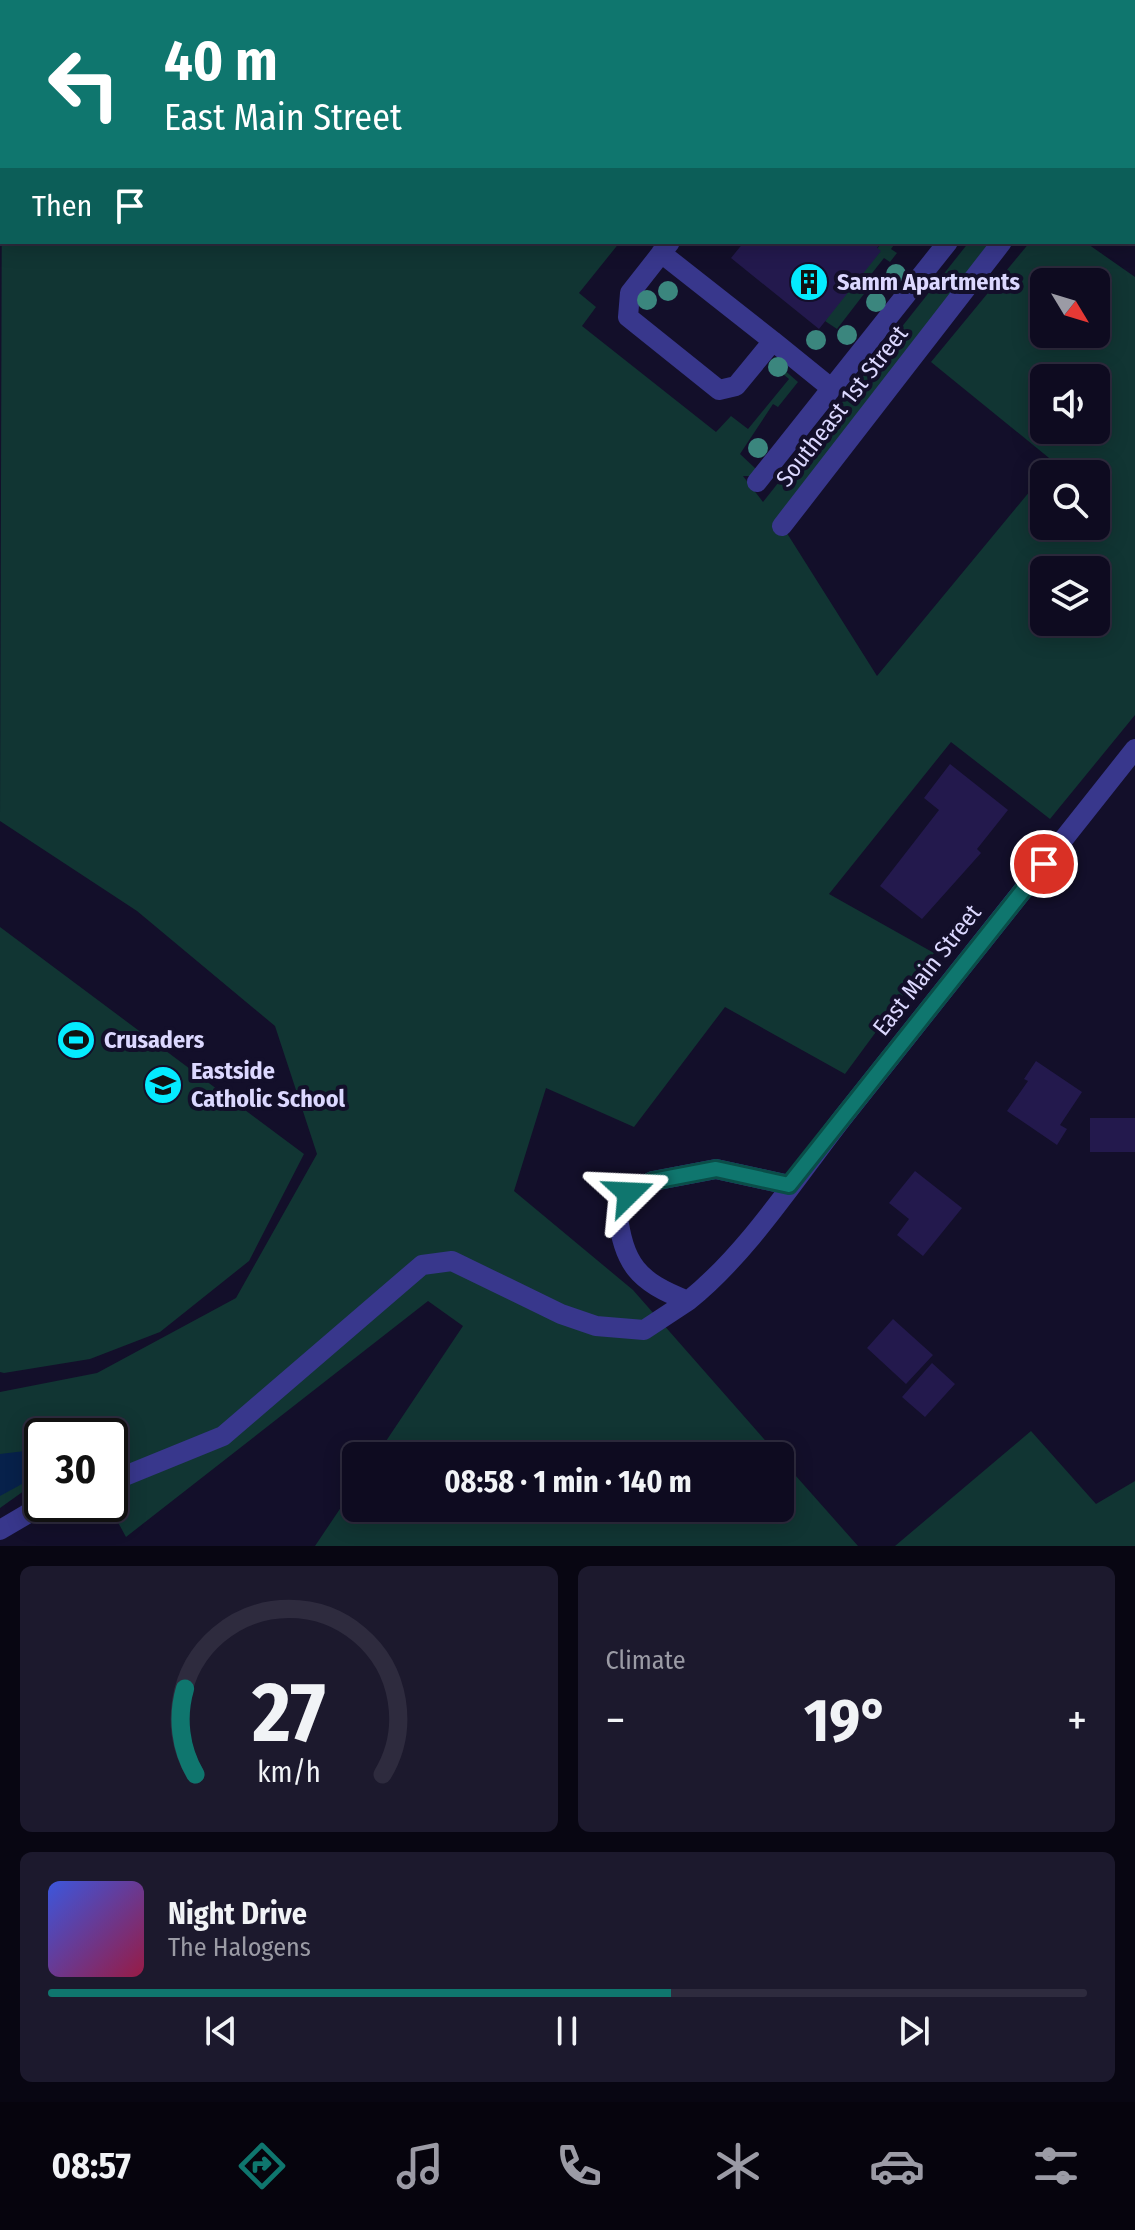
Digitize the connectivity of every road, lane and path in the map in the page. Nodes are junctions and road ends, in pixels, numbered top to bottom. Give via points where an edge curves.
1 (946, 244) edge
2 (1000, 244) edge
3 (665, 247) edge
4 (773, 341) junction
5 (831, 388) junction
6 (757, 482) dead end
7 (782, 526) dead end
8 (1135, 749) edge
9 (789, 1185) junction
10 (688, 1301) junction
11 (128, 1475) edge
12 (24, 1516) edge
13 (0, 1530) edge

1 - 5 street
2 - 7 street, Southeast 1st Street
3 - 4 street
3 - 4 street via 630,293 628,317 719,390 736,386
4 - 5 street
5 - 6 street
8 - 9 street, East Main Street
9 - 10 street, East Main Street via 715,1280
9 - 10 street via 716,1169 653,1181 629,1193 617,1211 629,1261 658,1289
10 - 11 street, East Main Street via 644,1330 596,1326 452,1261 422,1265 223,1436
12 - 13 street

